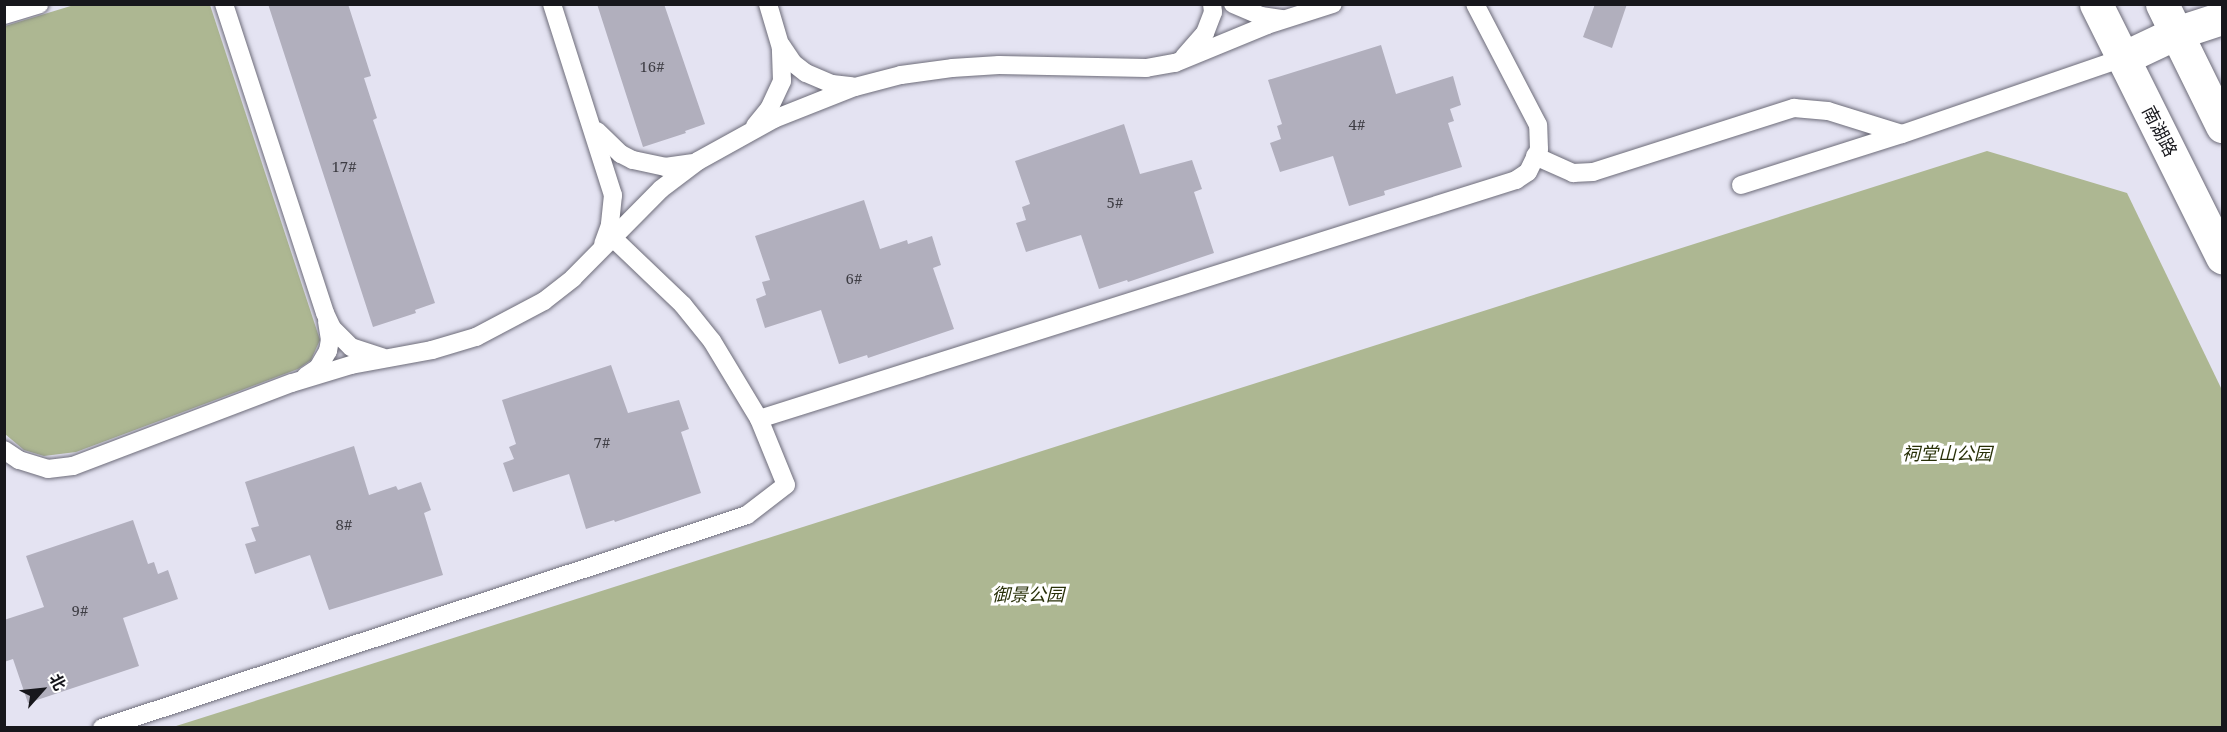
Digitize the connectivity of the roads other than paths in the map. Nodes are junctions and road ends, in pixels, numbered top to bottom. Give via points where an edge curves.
1 (39, 4) edge
2 (224, 4) edge
3 (552, 4) edge
4 (768, 4) edge
5 (1212, 4) edge
6 (1233, 4) edge
7 (1333, 4) edge
8 (1475, 4) edge
9 (2096, 4) edge
10 (4, 15) edge
11 (2223, 18) edge
12 (2169, 19) edge
13 (1284, 20) junction
14 (778, 38) junction
15 (2123, 58) junction
16 (1176, 63) junction
17 (855, 87) junction
18 (590, 119) junction
19 (2223, 126) edge
20 (1902, 134) junction
21 (742, 136) junction
22 (1536, 156) junction
23 (698, 161) junction
24 (1741, 185) dead end
25 (613, 238) junction
26 (599, 253) junction
27 (2223, 257) edge
28 (325, 313) junction
29 (395, 357) junction
30 (292, 383) junction
31 (759, 419) junction
32 (4, 450) edge
33 (102, 728) edge

1 - 10 lane
2 - 28 lane
3 - 18 lane
4 - 14 lane
5 - 16 lane via 1205,33 1193,50
6 - 13 lane via 1261,16
7 - 13 lane
8 - 22 lane via 1534,114 1540,135
9 - 15 main road, 南湖路
11 - 12 main road
12 - 15 main road
12 - 19 main road
13 - 16 lane
14 - 17 lane via 786,54 806,73 832,84
14 - 21 lane via 782,81 777,95 758,123
15 - 20 lane
15 - 27 main road, 南湖路
16 - 17 lane via 1146,68 999,64 901,75
17 - 21 lane
18 - 23 lane via 608,144 633,160 665,167
18 - 26 lane via 613,195 610,225
20 - 22 lane via 1828,111 1794,108 1593,172 1573,173
20 - 24 lane
21 - 23 lane
22 - 31 lane via 1528,171 1504,185
23 - 25 lane via 661,189
25 - 26 lane
25 - 31 lane via 683,305 711,341
26 - 29 lane via 573,278 522,314 476,337
28 - 29 lane via 332,328 351,347 376,357
28 - 30 lane via 330,340 325,359
29 - 30 lane via 351,365
30 - 32 lane via 73,466 48,469 19,460
31 - 33 lane via 786,485 747,515

